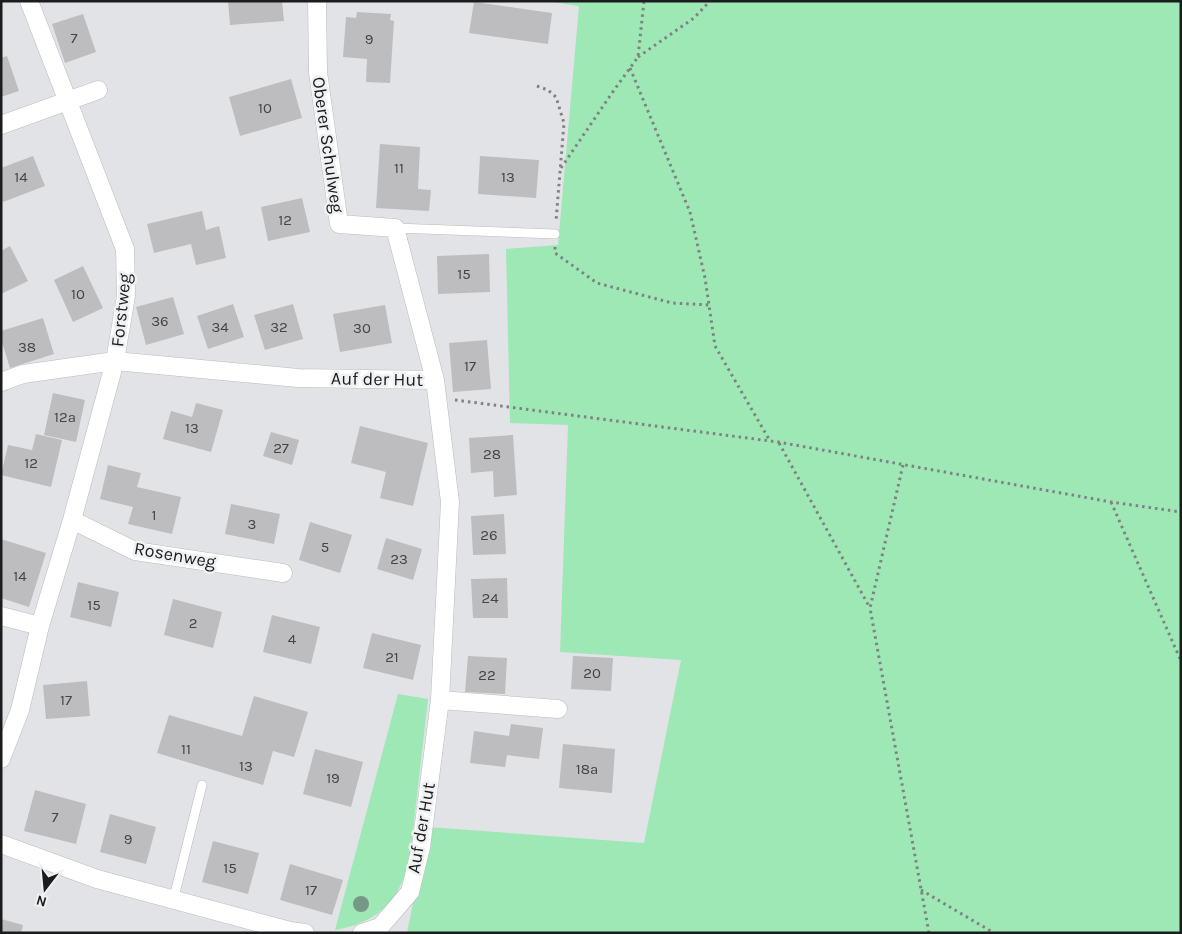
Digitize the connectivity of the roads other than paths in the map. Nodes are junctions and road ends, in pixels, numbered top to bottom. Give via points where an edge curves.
1 (29, 1) edge
2 (317, 1) edge
3 (98, 90) dead end
4 (68, 102) junction
5 (1, 125) edge
6 (395, 228) junction
7 (555, 234) road end
8 (115, 361) junction
9 (435, 380) junction
10 (1, 382) edge
11 (72, 520) junction
12 (283, 573) dead end
13 (1, 616) edge
14 (40, 626) junction
15 (440, 700) junction
16 (558, 709) dead end
17 (1, 760) edge
18 (202, 785) dead end
19 (1, 844) edge
20 (173, 901) junction
21 (305, 933) edge
22 (362, 933) edge

1 - 4 street, Forstweg
2 - 6 street, Oberer Schulweg via 318,72 339,224
3 - 4 street
4 - 5 street
4 - 8 street, Forstweg via 125,249 126,296
6 - 7 lane
6 - 9 street
8 - 9 street, Auf der Hut via 298,378
8 - 10 street, Auf der Hut via 24,374
8 - 11 street, Forstweg
9 - 15 street, Auf der Hut via 450,502
11 - 12 street, Rosenweg via 135,551
11 - 14 street, Forstweg
13 - 14 street
14 - 17 street, Forstweg via 20,710
15 - 16 street
15 - 22 street, Auf der Hut via 421,847 410,892 380,927
18 - 20 lane
19 - 20 street via 98,879
20 - 21 street

